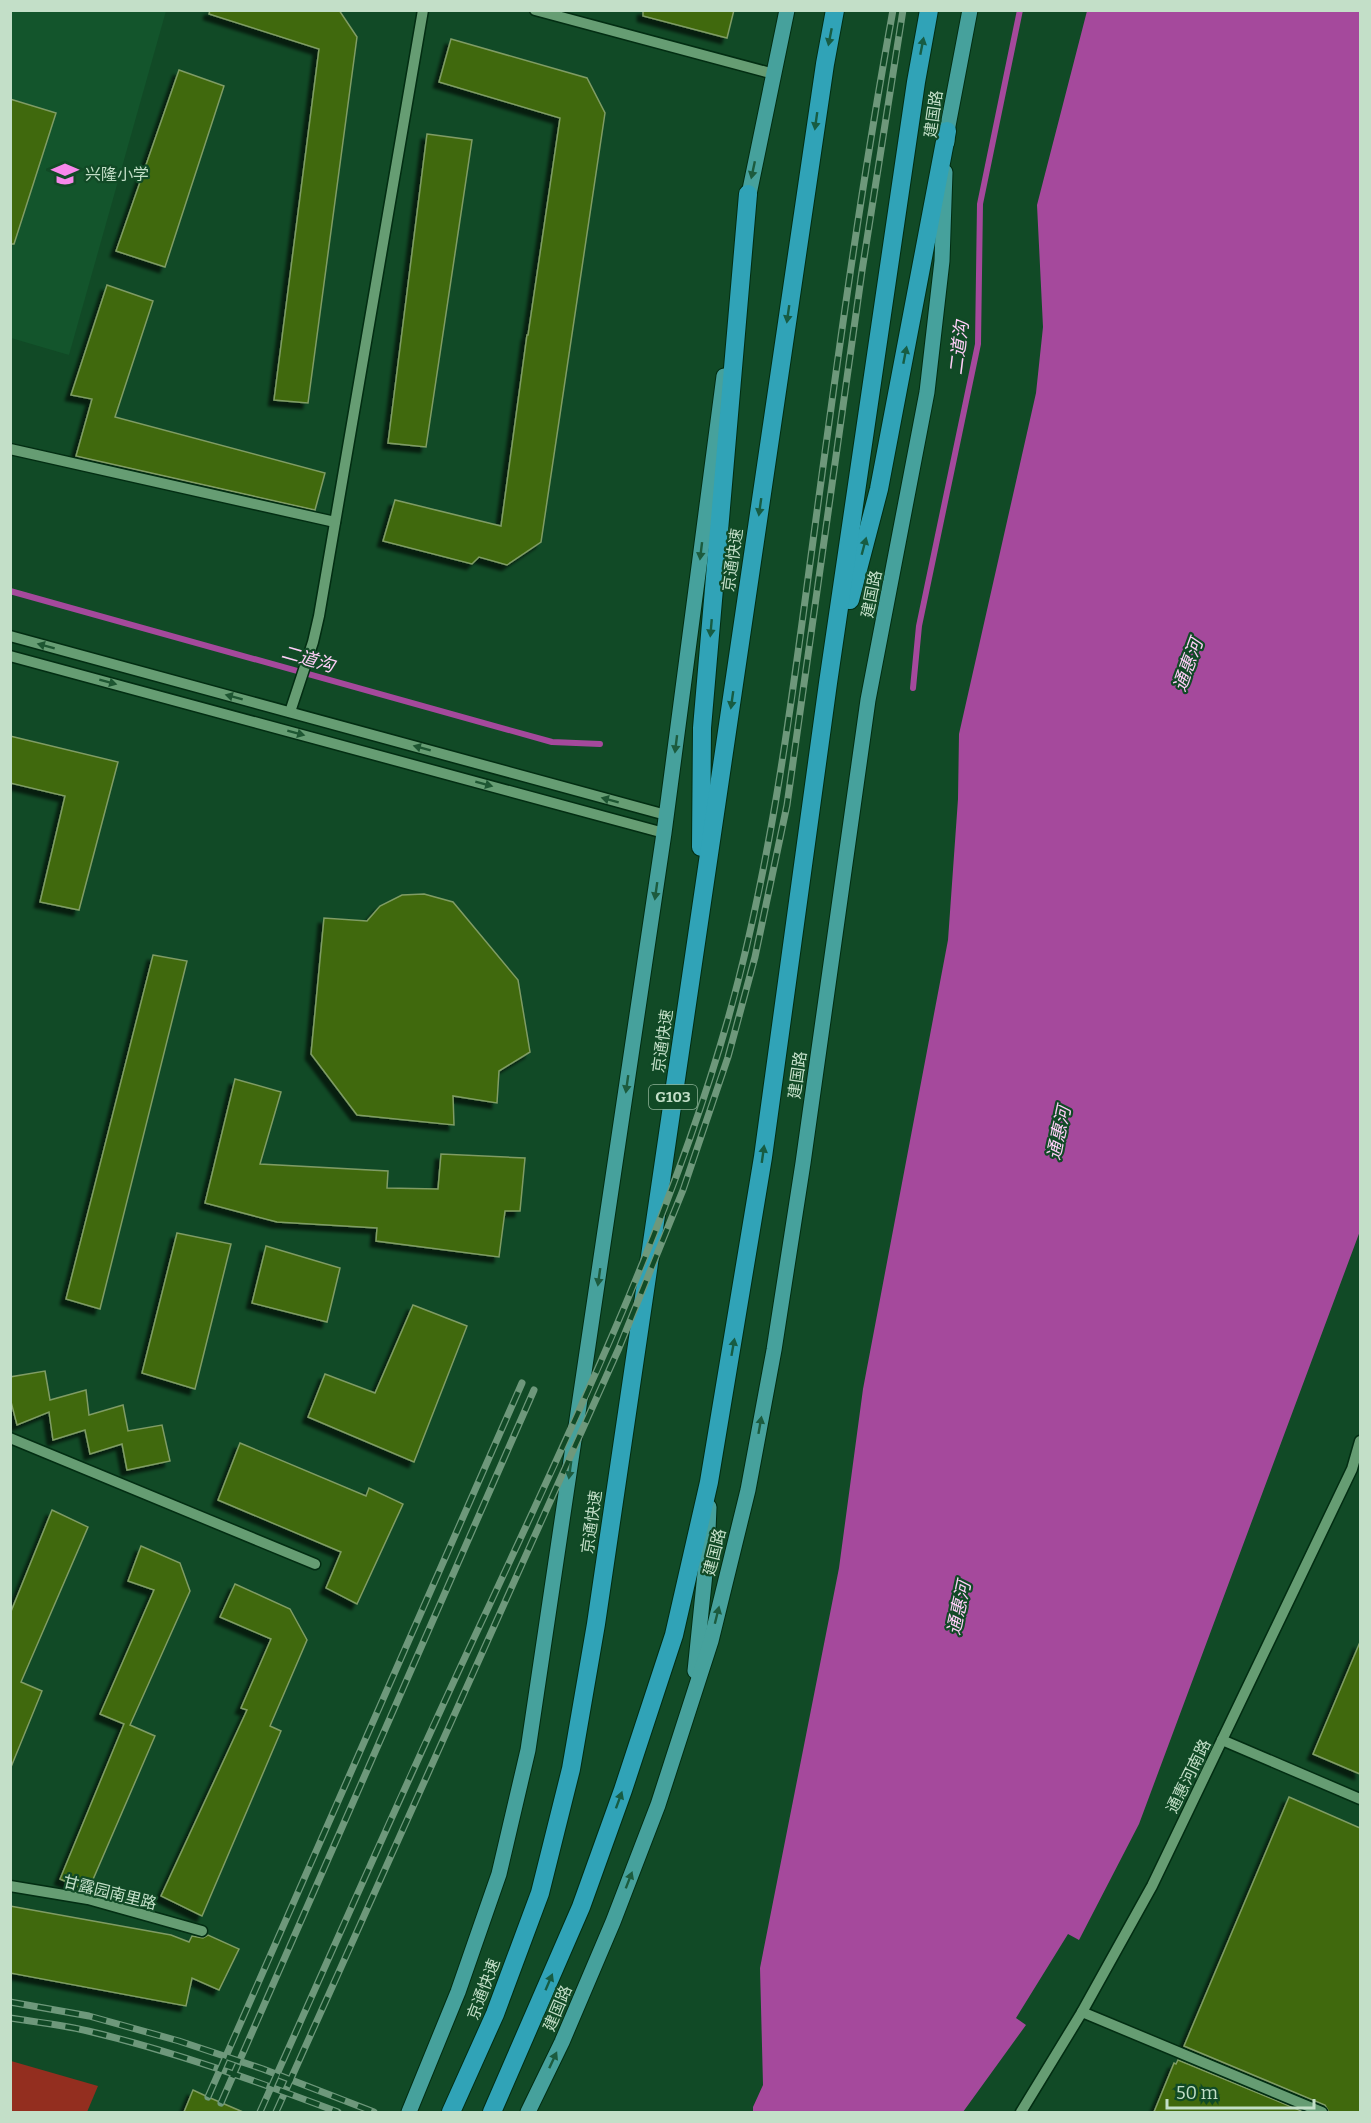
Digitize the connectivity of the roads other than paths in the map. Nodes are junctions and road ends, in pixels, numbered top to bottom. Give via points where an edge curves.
1 (423, 10) edge
2 (535, 10) edge
3 (787, 10) edge
4 (835, 10) edge
5 (929, 10) edge
6 (970, 10) edge
7 (774, 74) junction
8 (947, 131) junction
9 (748, 194) junction
10 (10, 449) edge
11 (335, 522) junction
12 (10, 636) edge
13 (10, 656) edge
14 (828, 683) junction
15 (290, 712) junction
16 (666, 815) junction
17 (664, 833) junction
18 (700, 918) junction
19 (10, 1438) edge
20 (1360, 1441) edge
21 (1356, 1471) edge
22 (710, 1482) junction
23 (315, 1564) dead end
24 (691, 1701) junction
25 (1222, 1740) junction
26 (1360, 1799) edge
27 (10, 1886) edge
28 (202, 1931) dead end
29 (1082, 2012) junction
30 (409, 2112) edge
31 (451, 2112) edge
32 (492, 2112) edge
33 (528, 2112) edge
34 (1021, 2112) edge
35 (1322, 2112) edge

1 - 11 street
2 - 7 street
3 - 7 main road
4 -> 18 highway, 京通快速 / G103
14 -> 5 highway
6 - 8 main road, 建国路
7 -> 9 main road
14 -> 8 highway via 879,489
24 -> 8 main road, 建国路 via 711,1641 748,1490 774,1350 868,700 927,393 942,261
9 -> 16 main road
9 -> 18 highway via 702,728
10 - 11 street
11 - 15 street via 313,642
15 -> 12 street
13 -> 17 street
22 -> 14 highway via 763,1157
16 -> 15 street
16 - 17 main road
17 -> 30 main road via 528,1750 499,1874 458,1992
18 - 31 highway, 京通快速 / G103 via 598,1612 571,1768 540,1893 495,2014
19 - 23 street
20 - 21 street, 通惠河南路
21 - 25 street, 通惠河南路
22 - 24 main road via 707,1554
32 -> 22 highway via 581,1907 623,1790 674,1635
33 -> 24 main road, 建国路 via 613,1922 658,1805
25 - 26 street
25 - 29 street, 通惠河南路 via 1152,1886
27 - 28 street, 甘露园南里路 via 88,1899
29 - 34 street, 通惠河南路
29 - 35 street

